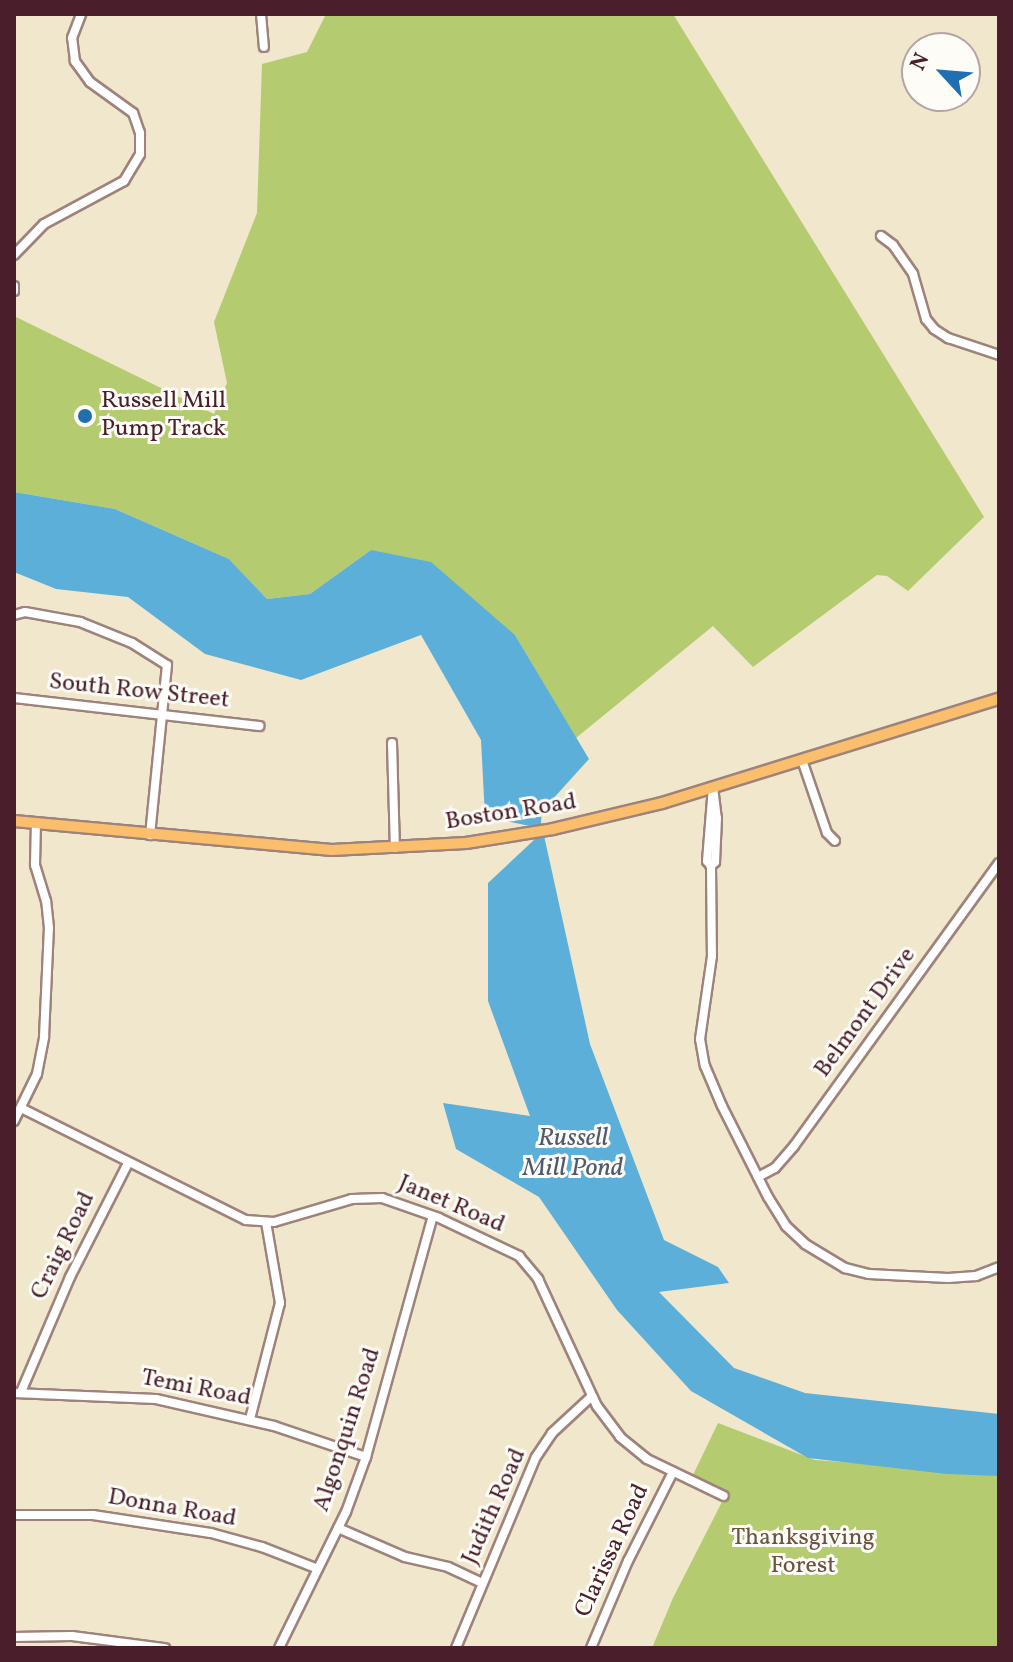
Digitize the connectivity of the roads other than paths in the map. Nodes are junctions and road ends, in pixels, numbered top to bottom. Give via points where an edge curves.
1 (81, 14) edge
2 (261, 14) edge
3 (264, 47) dead end
4 (881, 236) dead end
5 (14, 255) edge
6 (999, 355) edge
7 (14, 615) edge
8 (14, 698) edge
9 (999, 699) edge
10 (164, 714) junction
11 (259, 726) dead end
12 (392, 743) dead end
13 (802, 760) junction
14 (713, 787) junction
15 (14, 821) edge
16 (36, 822) junction
17 (150, 835) junction
18 (835, 841) dead end
19 (395, 848) junction
20 (999, 863) edge
21 (21, 1108) junction
22 (14, 1121) edge
23 (128, 1163) junction
24 (758, 1177) junction
25 (433, 1216) junction
26 (266, 1222) junction
27 (999, 1267) edge
28 (18, 1392) edge
29 (592, 1396) junction
30 (250, 1419) junction
31 (366, 1457) junction
32 (673, 1472) junction
33 (724, 1496) dead end
34 (14, 1515) edge
35 (338, 1528) junction
36 (318, 1569) junction
37 (483, 1583) junction
38 (14, 1637) edge
39 (165, 1648) edge
40 (279, 1648) edge
41 (456, 1648) edge
42 (591, 1648) edge

1 - 5 street via 72,38 75,61 90,82 133,113 140,154 124,181 44,224
2 - 3 street
4 - 6 street via 913,274 926,319 948,338
7 - 10 street via 25,612 80,622 162,659 168,674
8 - 10 street, South Row Street
9 - 13 main road, Boston Road
10 - 11 street, South Row Street
10 - 17 street
12 - 19 street
13 - 14 main road, Boston Road
13 - 18 street via 827,833
14 - 19 main road, Boston Road via 544,830
14 - 24 street via 717,818 711,866 712,956 700,1039 705,1066
15 - 16 main road, Boston Road
16 - 17 main road, Boston Road
16 - 21 street via 35,865 49,928 44,1037 39,1070
17 - 19 main road, Boston Road via 306,848
20 - 24 street, Belmont Drive via 794,1146 775,1168
21 - 22 street
21 - 23 street, Janet Road
23 - 26 street, Janet Road via 221,1211
23 - 28 street, Craig Road
24 - 27 street via 786,1226 845,1268 948,1278
25 - 26 street, Janet Road via 382,1198 352,1199
25 - 29 street, Janet Road via 519,1256 538,1279
25 - 31 street, Algonquin Road
26 - 30 street via 280,1303
28 - 30 street, Temi Road via 156,1399
29 - 32 street, Janet Road via 620,1437
29 - 37 street, Judith Road via 552,1433 536,1457
30 - 31 street, Temi Road
31 - 35 street, Algonquin Road
32 - 33 street, Janet Road
32 - 42 street, Clarissa Road
34 - 36 street, Donna Road via 144,1521 224,1536
35 - 36 street, Algonquin Road
35 - 37 street
36 - 40 street, Algonquin Road
37 - 41 street, Judith Road
38 - 39 street via 72,1636

